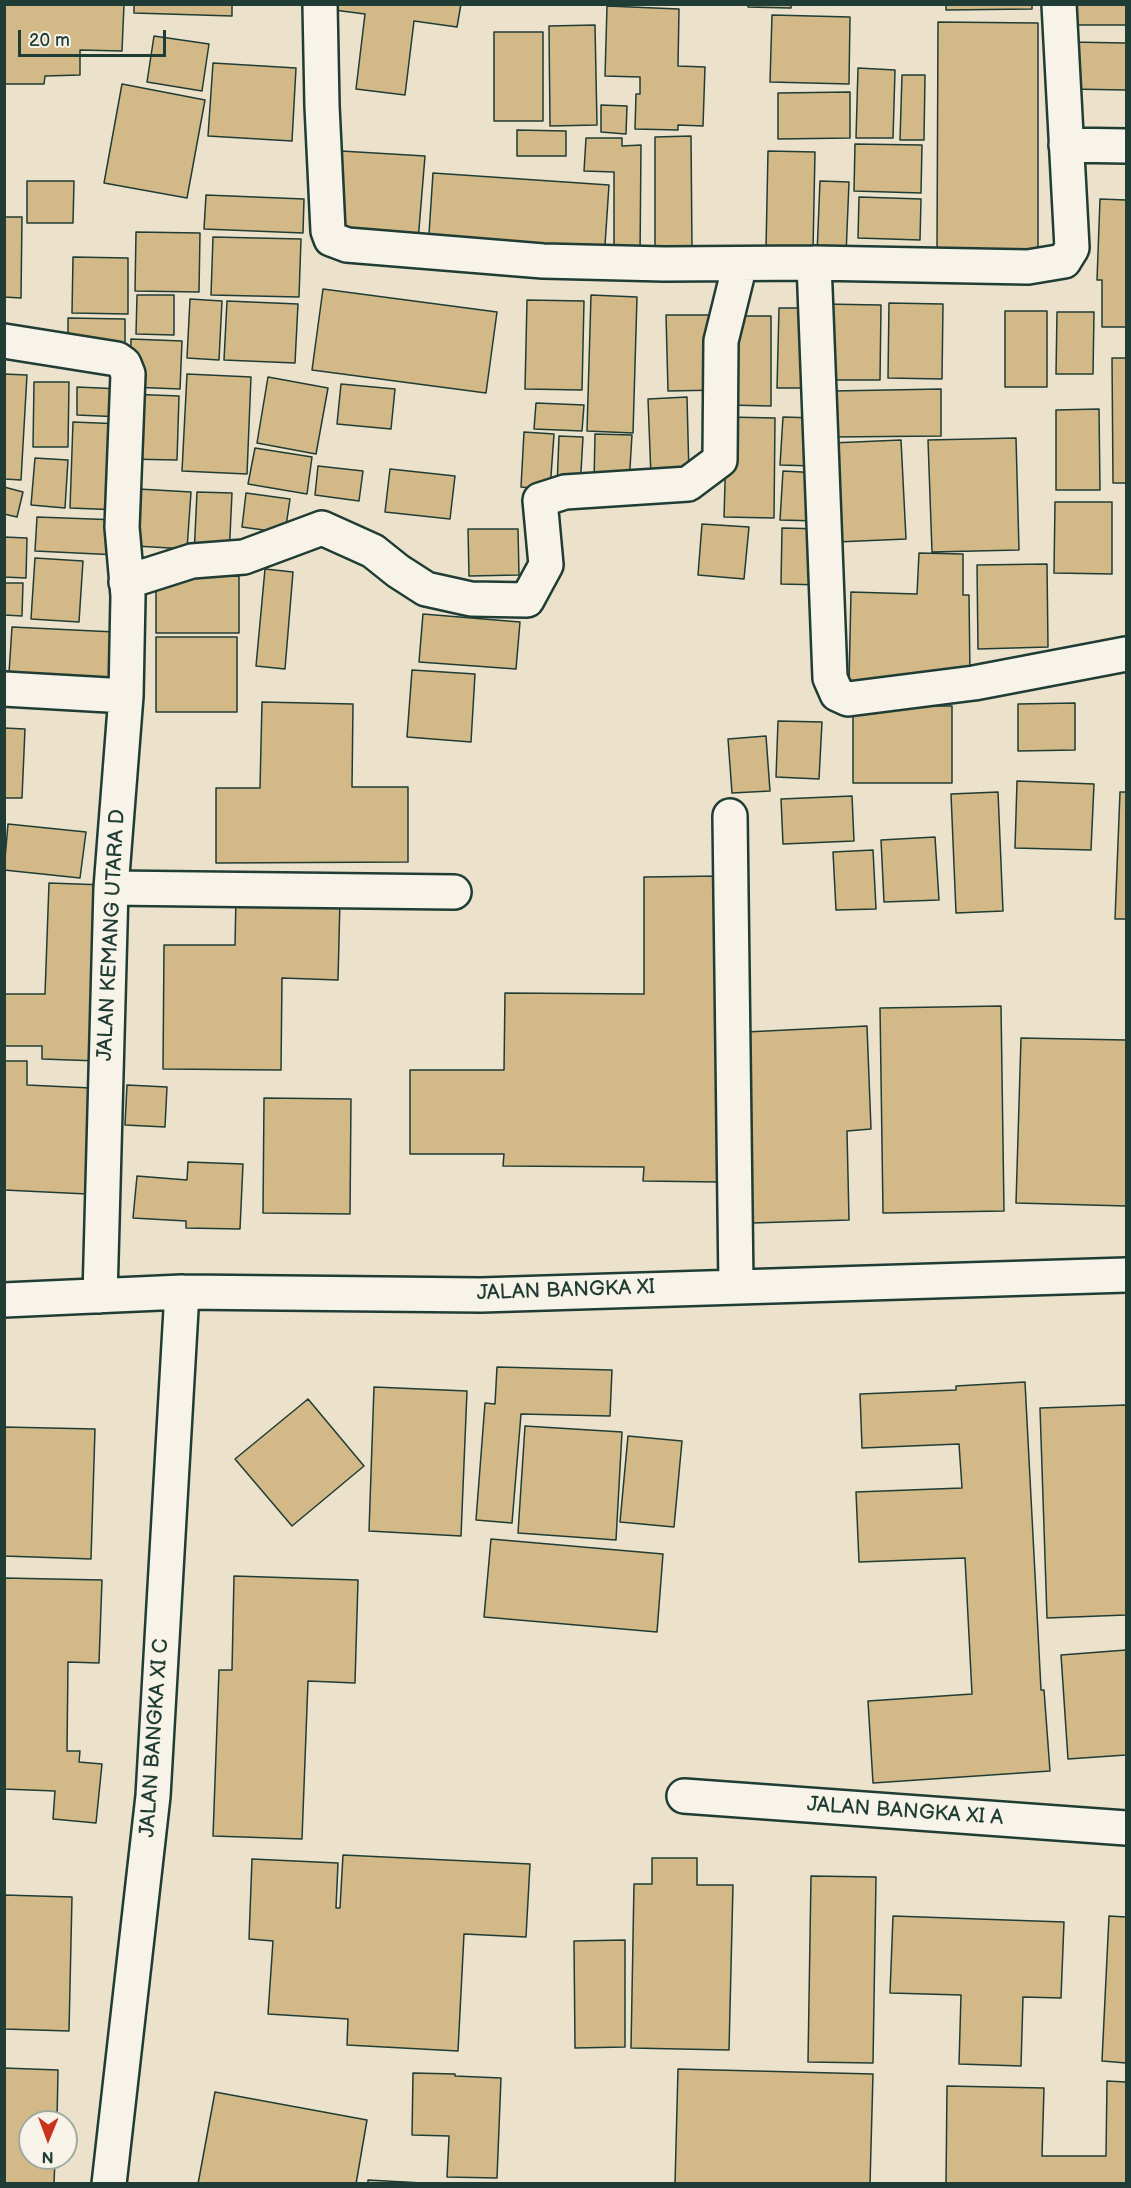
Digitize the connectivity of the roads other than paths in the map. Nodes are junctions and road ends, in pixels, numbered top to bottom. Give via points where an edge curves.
1 (320, 4) edge
2 (1059, 4) edge
3 (1066, 145) junction
4 (1126, 146) edge
5 (814, 263) junction
6 (740, 264) junction
7 (4, 341) edge
8 (126, 582) junction
9 (1126, 654) edge
10 (4, 689) edge
11 (126, 696) junction
12 (730, 816) dead end
13 (111, 888) junction
14 (454, 892) dead end
15 (1126, 1275) edge
16 (736, 1286) junction
17 (182, 1292) junction
18 (100, 1296) junction
19 (4, 1300) edge
20 (684, 1796) dead end
21 (1126, 1828) edge
22 (109, 2184) edge

1 - 6 street via 325,176 331,239 346,245 543,261
2 - 3 street
3 - 4 street
3 - 5 street via 1072,248 1064,261 1028,267
5 - 6 street
5 - 9 street via 830,678 837,694 848,699 974,683
6 - 8 street via 721,341 720,460 688,484 565,492 540,500 546,565 526,600 471,599 426,589 373,551 322,528 244,557 192,561
7 - 8 street, JALAN KEMANG UTARA D via 117,359 124,364 128,374 122,527
8 - 11 street, JALAN KEMANG UTARA D
10 - 11 street
11 - 13 street, JALAN KEMANG UTARA D
12 - 16 street
13 - 14 street
13 - 18 street, JALAN KEMANG UTARA D
15 - 16 street, JALAN BANGKA XI
16 - 17 street, JALAN BANGKA XI via 481,1295
17 - 18 street, JALAN BANGKA XI
17 - 22 street, JALAN BANGKA XI C via 153,1796
18 - 19 street, JALAN BANGKA XI
20 - 21 street, JALAN BANGKA XI A

